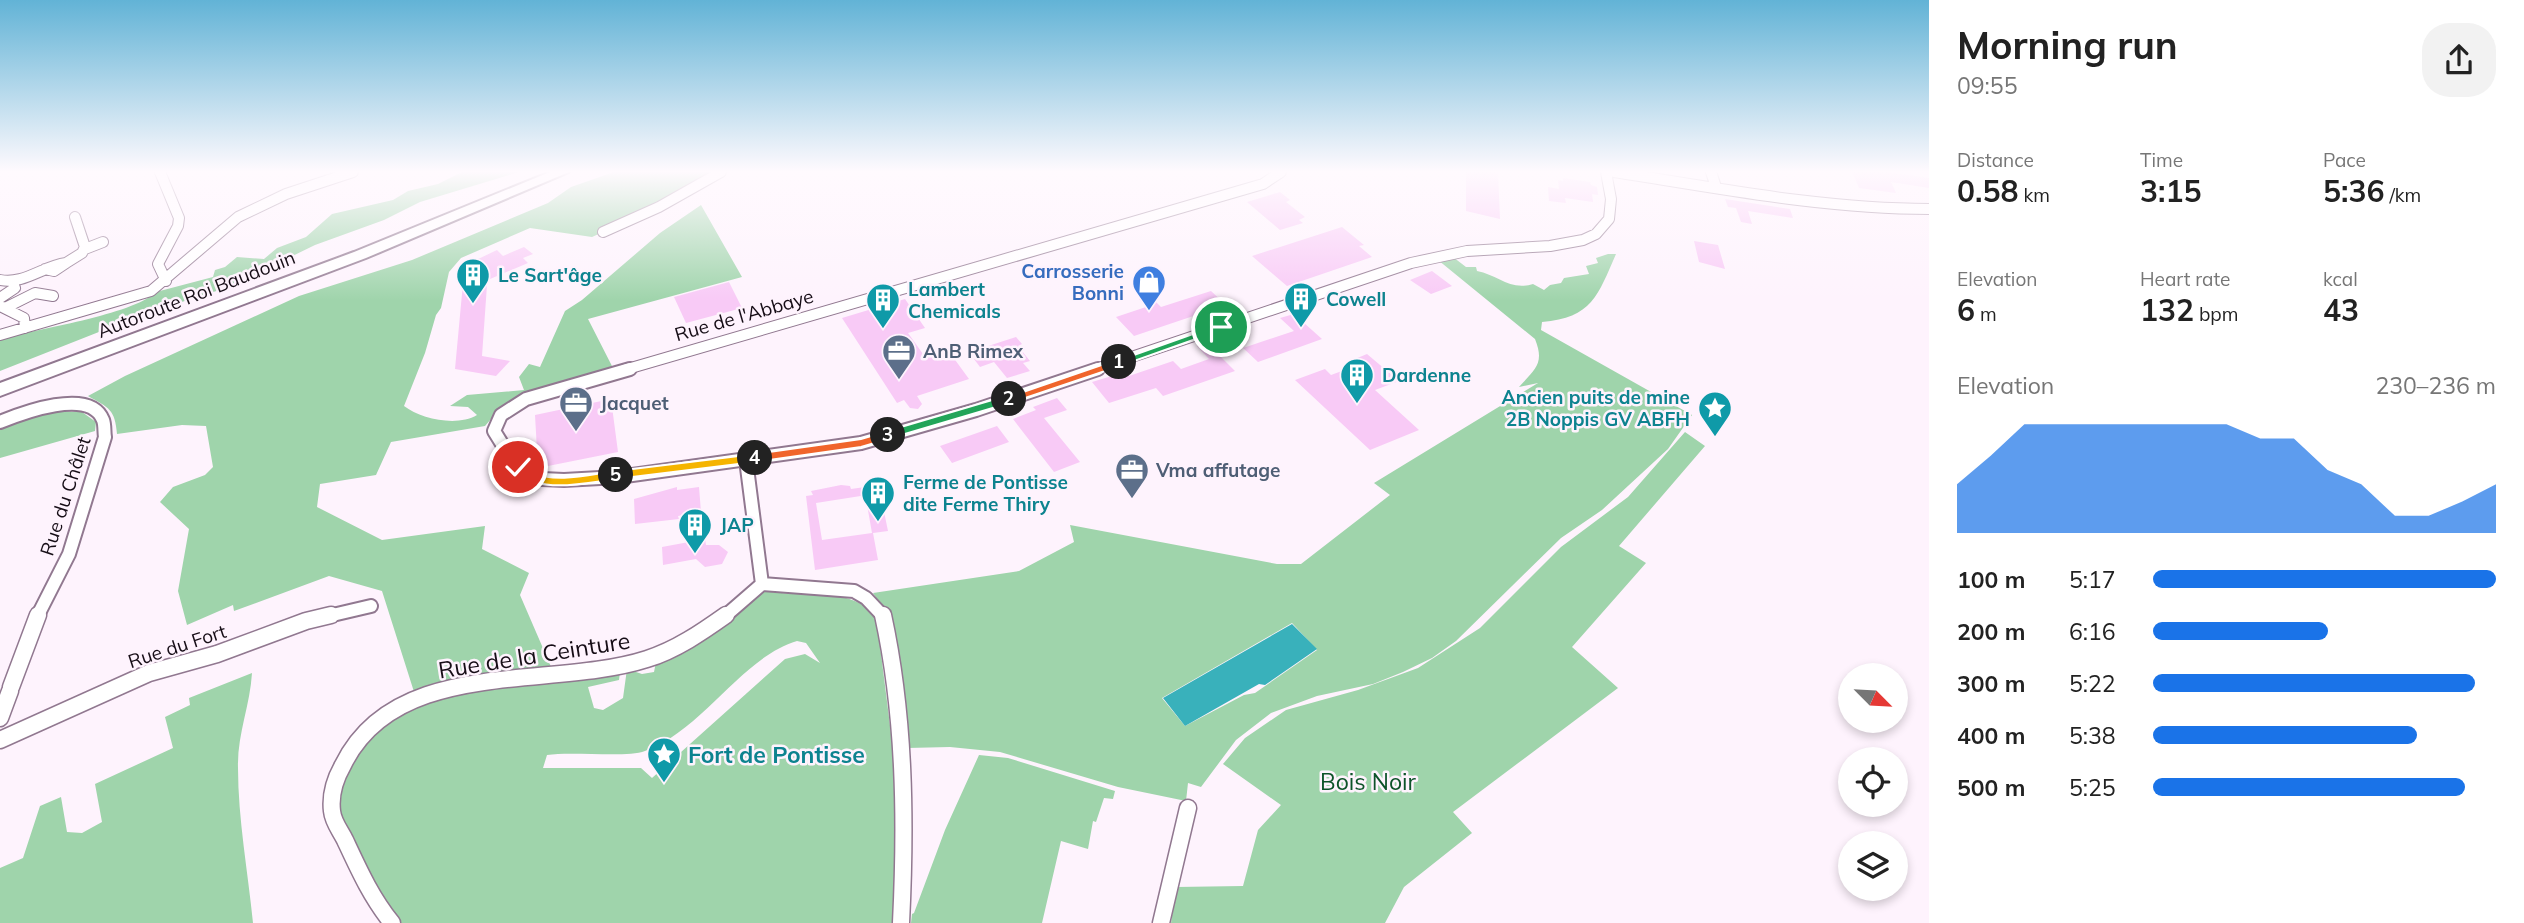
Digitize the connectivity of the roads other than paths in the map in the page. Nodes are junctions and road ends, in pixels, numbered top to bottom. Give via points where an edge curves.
1 (178, 215) edge
2 (244, 215) edge
3 (433, 215) edge
4 (457, 215) edge
5 (641, 215) edge
6 (1156, 215) edge
7 (1610, 215) edge
8 (75, 218) dead end
9 (603, 232) dead end
10 (103, 242) dead end
11 (85, 249) junction
12 (65, 263) joint
13 (0, 280) edge
14 (166, 281) junction
15 (13, 283) junction
16 (53, 296) dead end
17 (2, 304) edge
18 (25, 328) junction
19 (0, 335) edge
20 (0, 379) edge
21 (0, 390) edge
22 (0, 422) edge
23 (746, 460) junction
24 (762, 584) junction
25 (371, 606) dead end
26 (0, 718) edge
27 (0, 740) edge
28 (1188, 808) dead end
29 (392, 923) edge
30 (901, 923) edge
31 (1161, 923) edge

1 - 14 street via 178,226 158,264
2 - 14 street via 206,242
3 - 20 highway, Autoroute Roi Baudouin
4 - 21 highway, Autoroute Roi Baudouin
5 - 9 street
6 - 23 street, Rue de l'Abbaye via 526,399 502,412 495,422 494,431 516,465 528,475 546,480
7 - 23 street, Rue de l'Abbaye via 1598,233 1585,239 1411,263 976,410 861,443
8 - 11 street
10 - 11 street
11 - 12 street
12 - 15 street
13 - 15 street
14 - 18 street via 137,297
15 - 17 street via 15,288
16 - 17 street via 37,291
17 - 18 street via 24,318
18 - 19 street
22 - 26 street, Rue du Châlet via 66,404 92,408 106,423 69,554 35,620
23 - 24 street
24 - 29 street, Rue de la Ceinture via 752,596 651,658 439,692 414,699 375,722 343,760 335,781 333,816 362,879
24 - 30 street via 854,591 883,614 901,749 905,844
25 - 27 street, Rue du Fort via 306,621 149,673
28 - 31 street

